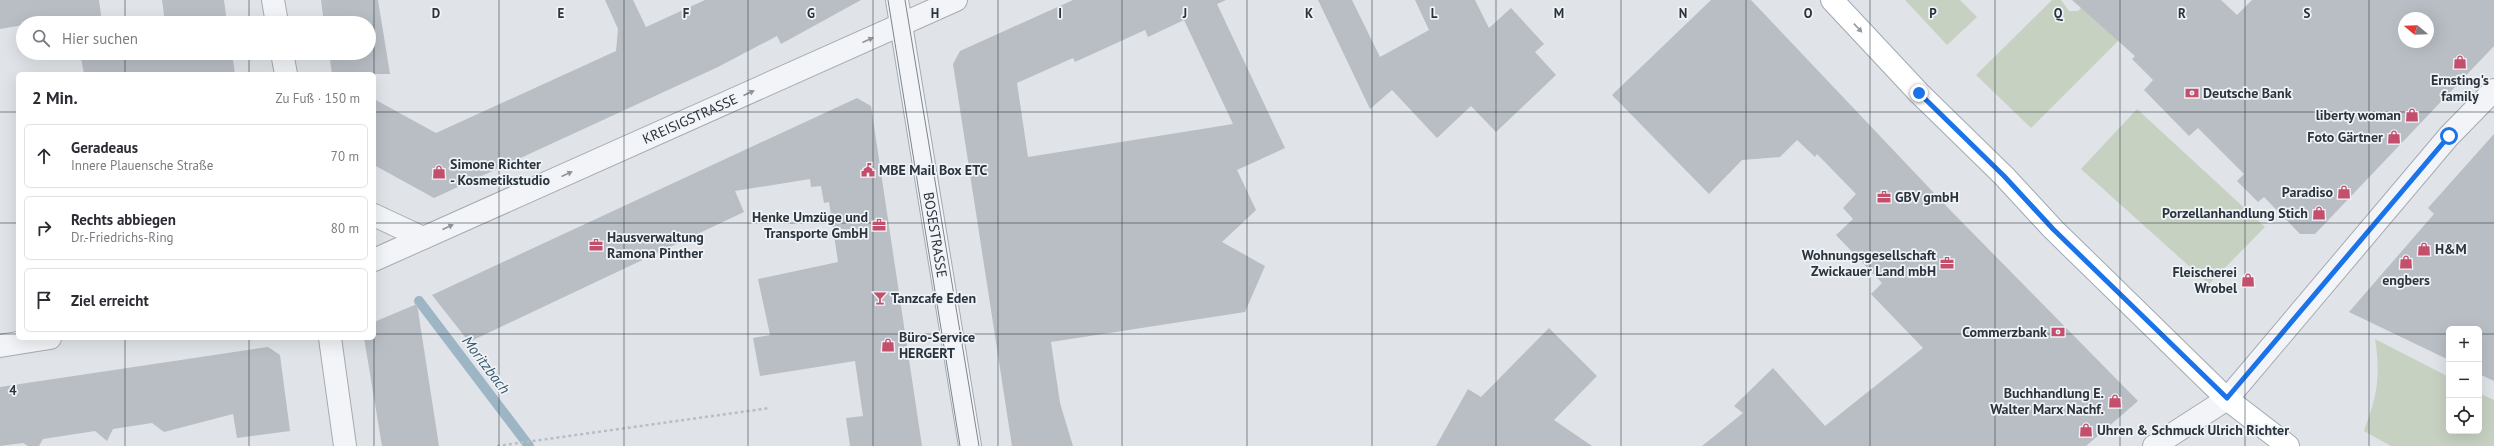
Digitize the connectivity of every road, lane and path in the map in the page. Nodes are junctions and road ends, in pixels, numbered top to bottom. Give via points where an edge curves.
1 (273, 0) edge
2 (897, 0) edge
3 (956, 0) edge
4 (1832, 0) edge
5 (276, 16) edge
6 (901, 25) junction
7 (283, 60) edge
8 (286, 72) edge
9 (2494, 90) edge
10 (376, 215) edge
11 (423, 238) junction
12 (376, 259) edge
13 (38, 340) edge
14 (330, 340) edge
15 (0, 346) edge
16 (2227, 398) junction
17 (770, 408) dead end
18 (345, 446) edge
19 (497, 446) edge
20 (970, 446) edge
21 (2154, 446) edge
22 (2288, 446) edge

1 - 5 street
2 - 6 street, BOSESTRASSE
3 - 6 street, KREISIGSTRASSE
4 -> 16 main road via 2053,229
11 -> 6 street, KREISIGSTRASSE
6 - 20 street, BOSESTRASSE
7 - 8 street
9 - 16 street via 2449,136
10 - 11 street
11 - 12 street, KREISIGSTRASSE
13 - 15 street
14 - 18 street
16 - 21 street
16 - 22 main road
17 - 19 path

